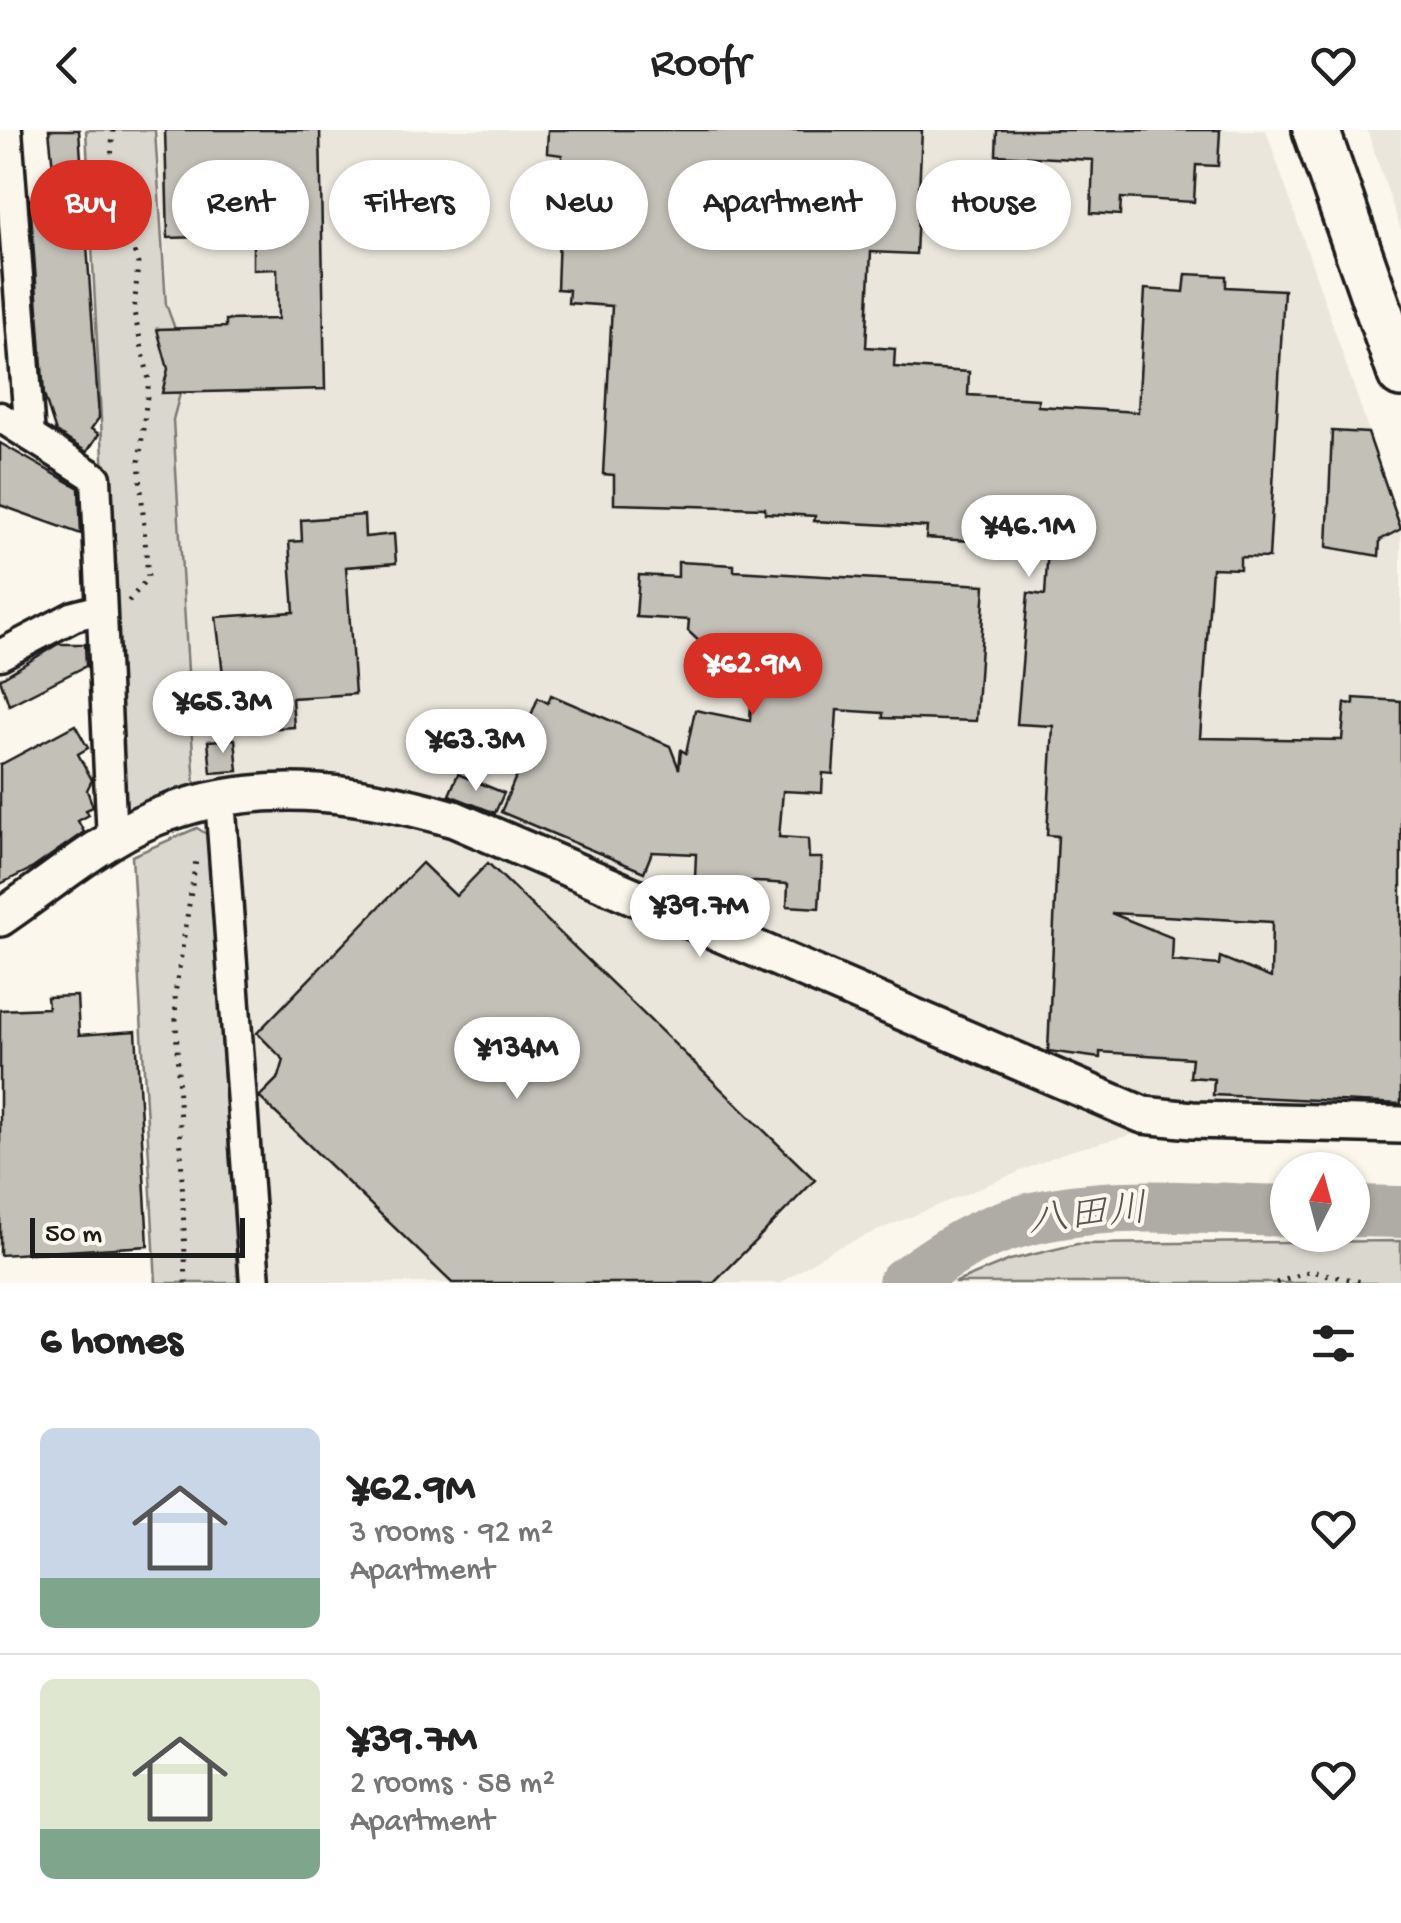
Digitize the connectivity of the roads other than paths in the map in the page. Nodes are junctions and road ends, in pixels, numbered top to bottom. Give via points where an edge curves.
1 (7, 130) edge
2 (1316, 130) edge
3 (1401, 374) edge
4 (0, 417) edge
5 (30, 436) junction
6 (101, 621) junction
7 (0, 655) edge
8 (220, 798) junction
9 (112, 842) junction
10 (0, 918) edge
11 (1401, 1125) edge
12 (255, 1283) edge

1 - 5 street
2 - 3 main road
4 - 5 street
5 - 6 street via 96,478
6 - 7 street via 74,616
6 - 9 street
8 - 9 street via 154,818
8 - 11 street via 300,790 360,796 454,819 1143,1114
8 - 12 street
9 - 10 street

